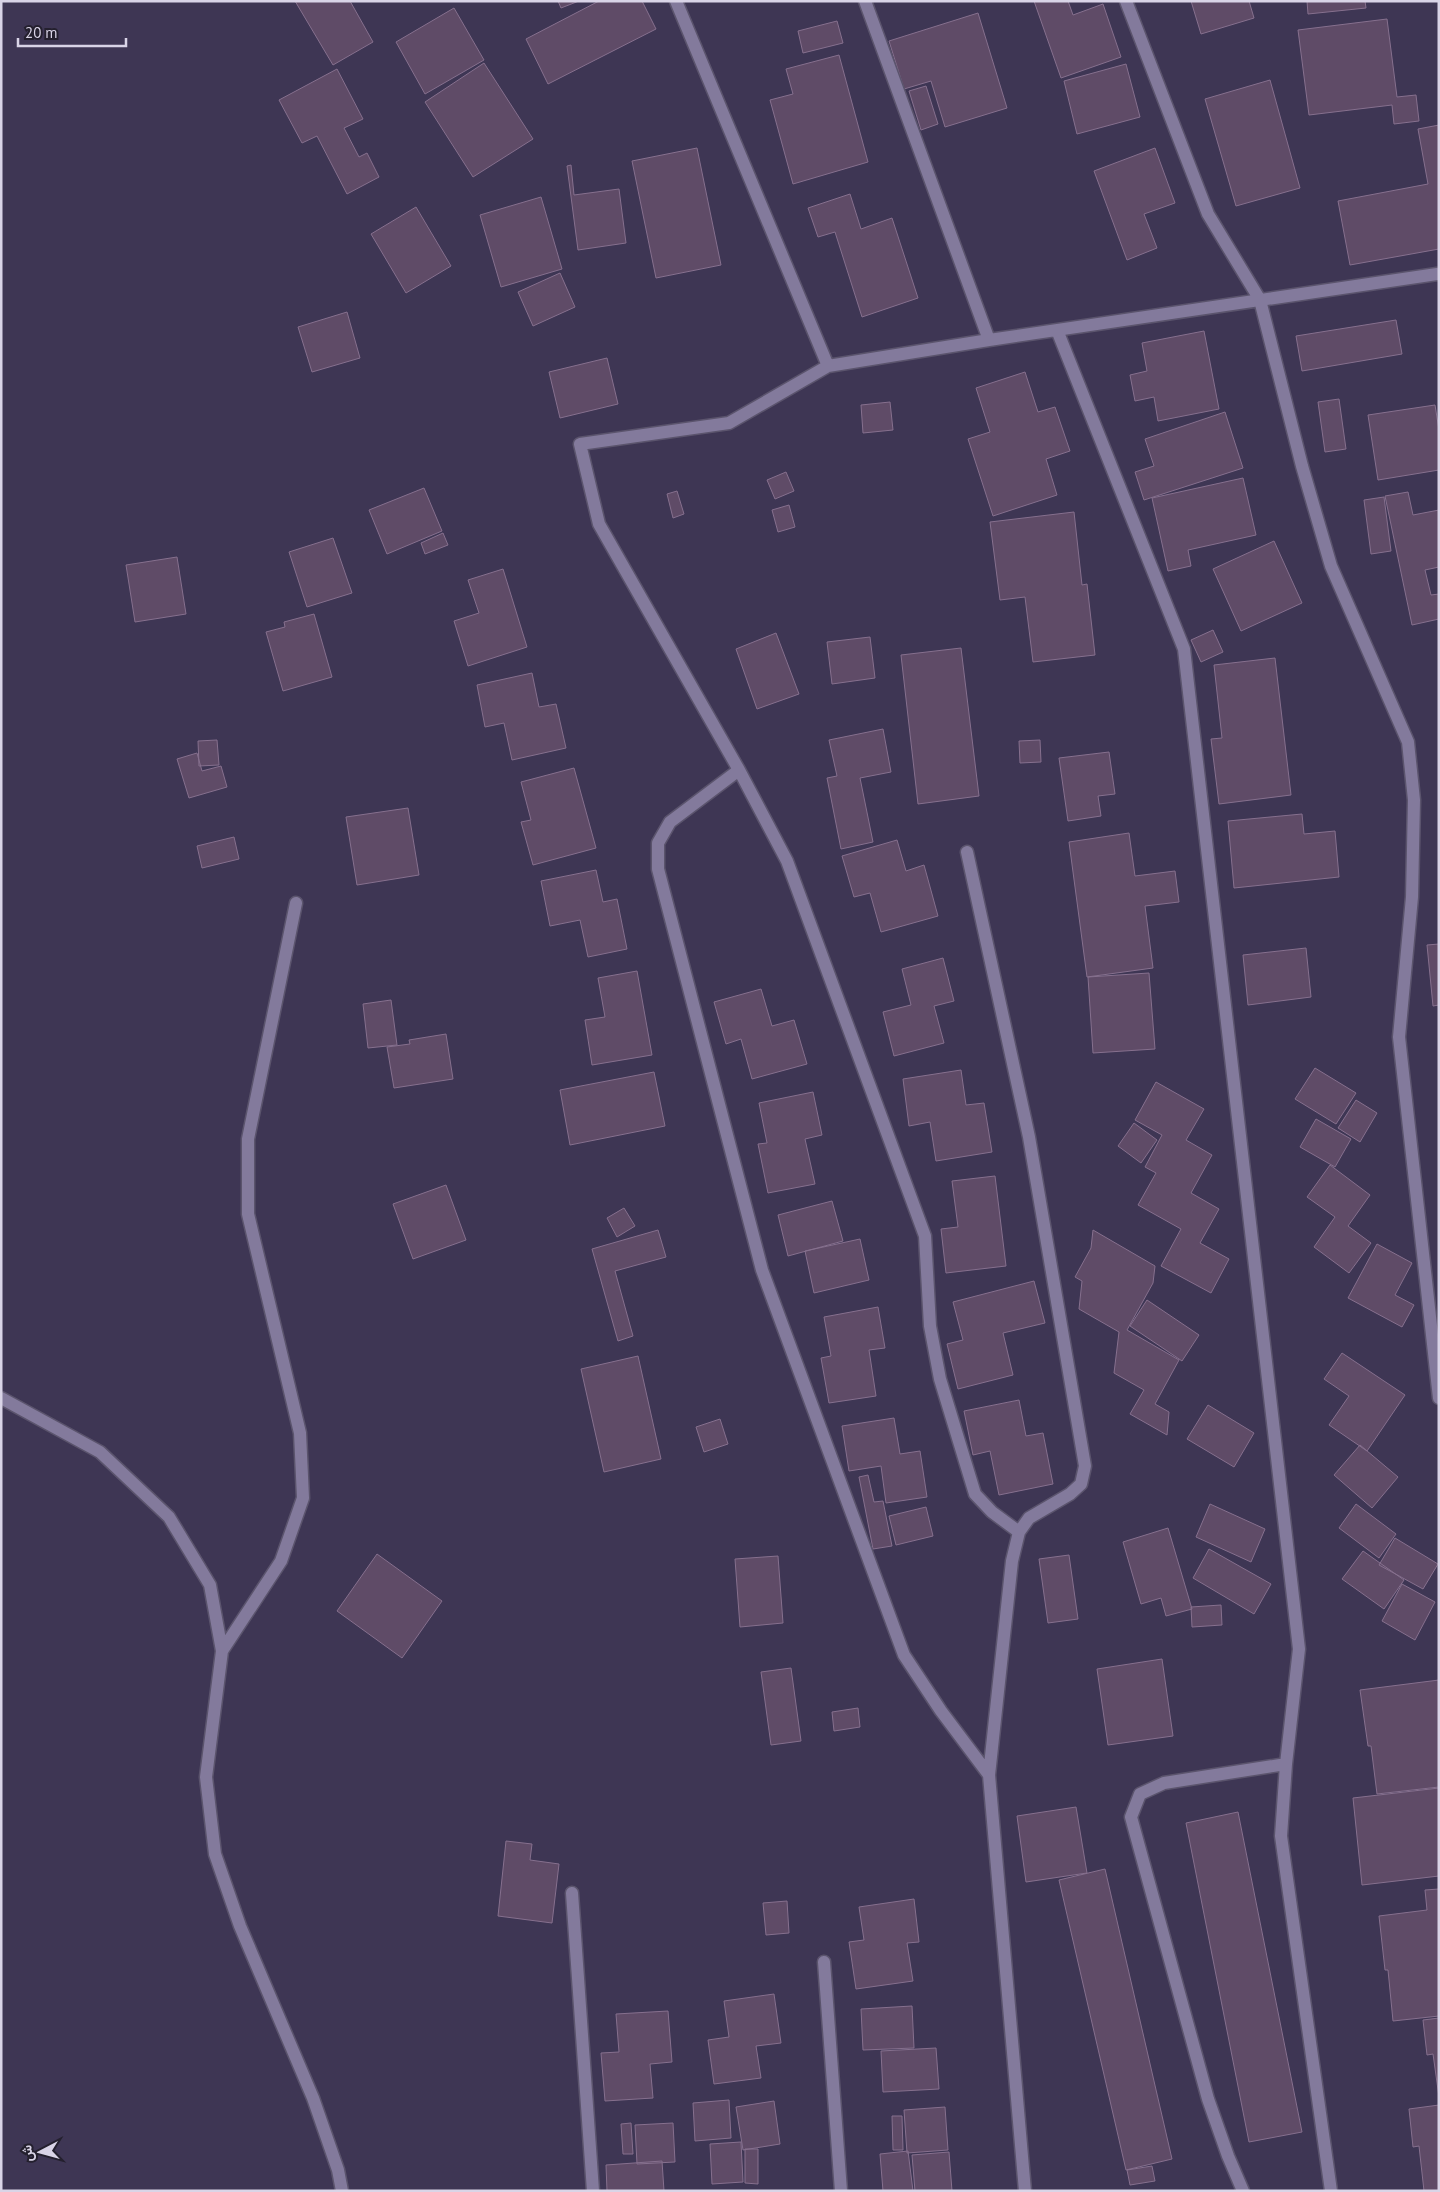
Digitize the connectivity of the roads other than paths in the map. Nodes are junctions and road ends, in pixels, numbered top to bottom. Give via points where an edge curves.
1 (676, 1) edge
2 (865, 1) edge
3 (1126, 1) edge
4 (1438, 276) edge
5 (1260, 300) junction
6 (1057, 330) junction
7 (989, 340) junction
8 (828, 366) junction
9 (739, 770) junction
10 (967, 852) dead end
11 (296, 903) dead end
12 (1, 1398) edge
13 (1439, 1398) edge
14 (1019, 1532) junction
15 (222, 1651) junction
16 (1286, 1764) junction
17 (989, 1775) junction
18 (572, 1893) dead end
19 (824, 1962) dead end
20 (342, 2191) edge
21 (593, 2191) edge
22 (841, 2191) edge
23 (1026, 2191) edge
24 (1243, 2191) edge
25 (1331, 2191) edge

1 - 8 street
2 - 7 street
3 - 5 street via 1208,214
4 - 5 street
5 - 6 street
5 - 13 street via 1331,566 1408,742 1414,800 1412,897 1399,1037
6 - 7 street
6 - 16 street via 1184,649 1299,1649
7 - 8 street
8 - 9 street via 729,423 580,444 600,524
9 - 14 street via 787,861 925,1236 930,1326 940,1379 975,1494 992,1512
9 - 17 street via 670,822 658,843 658,869 762,1270 904,1655
10 - 14 street via 1029,1137 1085,1466 1081,1484 1029,1518
11 - 15 street via 248,1139 248,1214 300,1433 304,1498 281,1561
12 - 15 street via 100,1452 169,1517 210,1585
14 - 17 street via 1012,1561
15 - 20 street via 206,1777 215,1854 240,1926 313,2098
16 - 24 street via 1164,1783 1140,1794 1131,1817 1208,2099
16 - 25 street via 1281,1836
17 - 23 street
18 - 21 street
19 - 22 street

